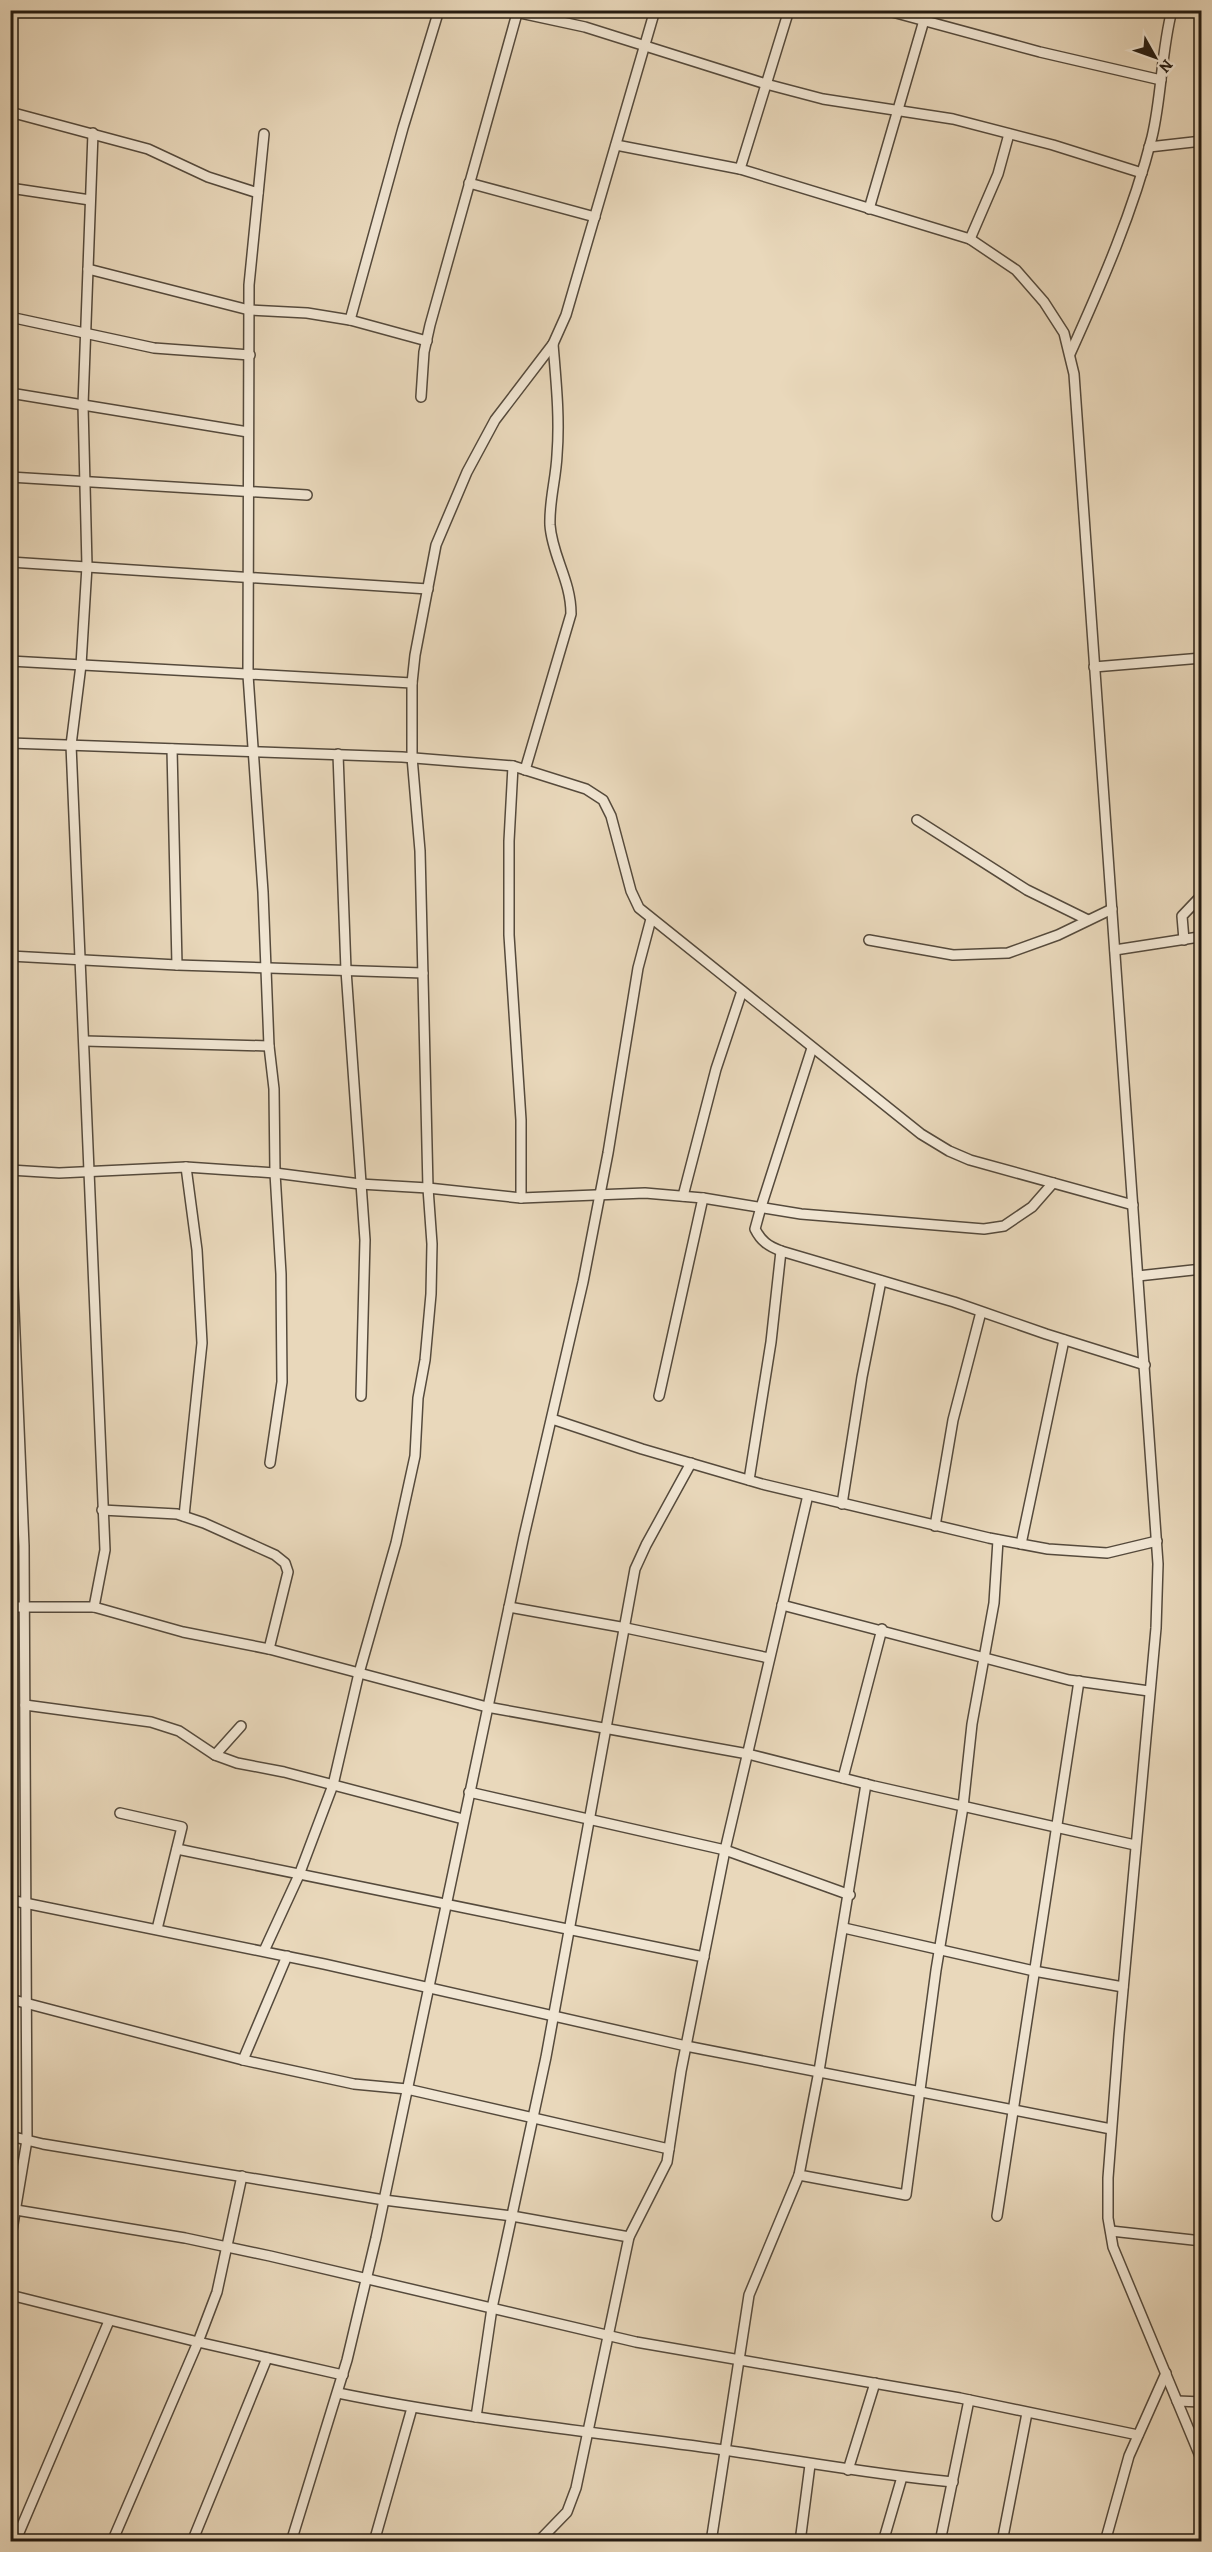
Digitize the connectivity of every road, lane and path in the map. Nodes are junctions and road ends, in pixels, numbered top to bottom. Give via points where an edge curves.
1 (439, 10) edge
2 (506, 10) edge
3 (654, 10) edge
4 (789, 10) edge
5 (885, 10) edge
6 (927, 10) edge
7 (1172, 10) edge
8 (517, 12) edge
9 (924, 22) junction
10 (644, 47) junction
11 (1161, 80) junction
12 (766, 84) junction
13 (899, 109) junction
14 (10, 112) edge
15 (93, 133) junction
16 (264, 134) dead end
17 (1009, 134) junction
18 (1202, 141) edge
19 (616, 145) junction
20 (1149, 147) junction
21 (740, 169) junction
22 (1142, 173) junction
23 (469, 183) junction
24 (10, 188) edge
25 (258, 193) junction
26 (90, 200) junction
27 (869, 209) junction
28 (595, 217) junction
29 (970, 239) junction
30 (88, 269) junction
31 (249, 310) junction
32 (10, 317) edge
33 (350, 320) junction
34 (86, 335) junction
35 (426, 341) junction
36 (553, 344) junction
37 (1070, 354) junction
38 (250, 355) junction
39 (10, 393) edge
40 (421, 397) dead end
41 (83, 405) junction
42 (248, 432) junction
43 (10, 477) edge
44 (86, 481) junction
45 (250, 492) junction
46 (307, 495) dead end
47 (10, 562) edge
48 (87, 566) junction
49 (249, 576) junction
50 (428, 589) junction
51 (1202, 658) edge
52 (10, 661) edge
53 (81, 665) junction
54 (1094, 667) junction
55 (248, 675) junction
56 (412, 683) junction
57 (10, 743) edge
58 (71, 745) junction
59 (172, 749) junction
60 (253, 752) junction
61 (338, 754) junction
62 (412, 758) junction
63 (513, 766) junction
64 (525, 770) junction
65 (917, 820) dead end
66 (1202, 895) edge
67 (1112, 909) junction
68 (651, 919) junction
69 (1088, 920) junction
70 (869, 940) dead end
71 (1184, 940) junction
72 (1115, 950) junction
73 (1202, 953) edge
74 (10, 956) edge
75 (82, 959) junction
76 (177, 965) junction
77 (266, 968) junction
78 (345, 970) junction
79 (423, 973) junction
80 (741, 991) junction
81 (85, 1041) junction
82 (269, 1046) junction
83 (813, 1048) junction
84 (186, 1167) junction
85 (10, 1170) edge
86 (88, 1171) junction
87 (275, 1173) junction
88 (1053, 1183) junction
89 (360, 1184) junction
90 (428, 1188) junction
91 (600, 1195) junction
92 (683, 1197) junction
93 (521, 1198) junction
94 (703, 1198) junction
95 (1133, 1205) junction
96 (760, 1208) junction
97 (10, 1215) edge
98 (781, 1251) junction
99 (1202, 1269) edge
100 (1138, 1276) junction
101 (881, 1281) junction
102 (981, 1312) junction
103 (1064, 1340) junction
104 (1145, 1365) junction
105 (15, 1386) edge
106 (361, 1396) dead end
107 (659, 1396) dead end
108 (552, 1419) junction
109 (270, 1463) dead end
110 (691, 1463) junction
111 (749, 1480) junction
112 (808, 1495) junction
113 (842, 1504) junction
114 (102, 1510) junction
115 (184, 1516) junction
116 (935, 1526) junction
117 (999, 1540) junction
118 (1157, 1541) junction
119 (1022, 1544) junction
120 (782, 1605) junction
121 (10, 1607) edge
122 (24, 1607) junction
123 (94, 1607) junction
124 (508, 1607) junction
125 (626, 1628) junction
126 (882, 1629) junction
127 (269, 1649) junction
128 (984, 1657) junction
129 (769, 1658) junction
130 (359, 1673) junction
131 (1079, 1681) junction
132 (1149, 1691) junction
133 (25, 1705) junction
134 (487, 1707) junction
135 (241, 1726) dead end
136 (606, 1728) junction
137 (748, 1754) junction
138 (215, 1755) junction
139 (843, 1778) junction
140 (866, 1784) junction
141 (333, 1785) junction
142 (469, 1792) junction
143 (963, 1807) junction
144 (120, 1813) dead end
145 (463, 1819) junction
146 (590, 1820) junction
147 (1057, 1829) junction
148 (1136, 1845) junction
149 (177, 1849) junction
150 (725, 1850) junction
151 (299, 1875) junction
152 (850, 1895) junction
153 (10, 1900) edge
154 (27, 1902) junction
155 (447, 1904) junction
156 (844, 1928) junction
157 (157, 1929) junction
158 (569, 1931) junction
159 (939, 1950) junction
160 (264, 1951) junction
161 (287, 1956) junction
162 (704, 1957) junction
163 (1034, 1971) junction
164 (430, 1987) junction
165 (1123, 1987) junction
166 (10, 1999) edge
167 (26, 2002) junction
168 (554, 2015) junction
169 (686, 2046) junction
170 (243, 2060) junction
171 (819, 2071) junction
172 (407, 2089) junction
173 (920, 2092) junction
174 (1013, 2110) junction
175 (533, 2118) junction
176 (1112, 2129) junction
177 (10, 2136) edge
178 (27, 2140) junction
179 (669, 2149) junction
180 (799, 2175) junction
181 (242, 2176) junction
182 (384, 2200) junction
183 (16, 2210) junction
184 (512, 2216) junction
185 (997, 2216) dead end
186 (1111, 2231) junction
187 (629, 2237) junction
188 (1202, 2241) edge
189 (10, 2242) edge
190 (228, 2248) junction
191 (366, 2279) junction
192 (10, 2295) edge
193 (492, 2308) junction
194 (109, 2320) junction
195 (608, 2335) junction
196 (198, 2342) junction
197 (267, 2358) junction
198 (739, 2359) junction
199 (1166, 2373) junction
200 (343, 2375) junction
201 (874, 2383) junction
202 (338, 2393) junction
203 (969, 2400) junction
204 (1177, 2401) junction
205 (1202, 2402) edge
206 (411, 2408) junction
207 (1027, 2413) junction
208 (476, 2417) junction
209 (588, 2433) junction
210 (1138, 2435) junction
211 (724, 2450) junction
212 (1202, 2461) edge
213 (810, 2464) junction
214 (848, 2470) junction
215 (902, 2477) junction
216 (953, 2482) junction
217 (15, 2541) edge
218 (112, 2541) edge
219 (192, 2541) edge
220 (291, 2541) edge
221 (374, 2541) edge
222 (538, 2541) edge
223 (711, 2541) edge
224 (800, 2541) edge
225 (883, 2541) edge
226 (940, 2541) edge
227 (1002, 2541) edge
228 (1105, 2541) edge

1 - 33 street
2 - 8 street
3 - 10 street
4 - 12 street
5 - 9 street
6 - 9 street
7 - 11 street
8 - 10 street via 585,27
8 - 23 street
9 - 11 street
9 - 13 street
10 - 12 street
10 - 19 street
11 - 20 street
12 - 13 street via 823,99
12 - 21 street
13 - 17 street
13 - 27 street
14 - 15 street
15 - 25 street via 148,149 208,177
15 - 26 street
16 - 25 street
17 - 22 street
17 - 29 street via 998,174
18 - 20 street
19 - 21 street
19 - 28 street
20 - 22 street
21 - 27 street
22 - 37 street via 1124,231
23 - 28 street
23 - 35 street
24 - 26 street
25 - 31 street
26 - 30 street
27 - 29 street
28 - 36 street via 567,315
29 - 37 street via 1016,270 1044,302 1064,333
30 - 31 street
30 - 34 street
31 - 33 street
31 - 38 street
32 - 34 street
33 - 35 street
34 - 38 street via 154,348
34 - 41 street
35 - 40 street
36 - 50 street via 495,420 467,472 436,545
36 - 64 street via 557,456 550,527 571,598 571,614
37 - 54 street
38 - 42 street
39 - 41 street
41 - 42 street
41 - 44 street
42 - 45 street
43 - 44 street
44 - 45 street
44 - 48 street
45 - 46 street
45 - 49 street
47 - 48 street
48 - 49 street
48 - 53 street
49 - 50 street
49 - 55 street
50 - 56 street
51 - 54 street
52 - 53 street
53 - 55 street
53 - 58 street
54 - 67 street
55 - 56 street
55 - 60 street
56 - 62 street
57 - 58 street
58 - 59 street
58 - 75 street
59 - 60 street
59 - 76 street
60 - 61 street
60 - 77 street
61 - 62 street
61 - 78 street
62 - 63 street
62 - 79 street via 420,851
63 - 64 street
63 - 93 street via 509,934 521,1109
64 - 68 street via 586,789 603,800 631,891 639,908
65 - 69 street via 1027,890
66 - 71 street via 1182,916
67 - 69 street
67 - 72 street
68 - 80 street
68 - 91 street via 638,968
69 - 70 street via 1008,953 953,956
71 - 72 street
71 - 73 street via 1199,938
72 - 95 street
74 - 75 street
75 - 76 street
75 - 81 street
76 - 77 street
77 - 78 street
77 - 82 street
78 - 79 street
78 - 89 street
79 - 90 street
80 - 83 street
80 - 92 street
81 - 82 street
81 - 86 street
82 - 87 street
83 - 88 street via 921,1134 949,1151
83 - 96 street
84 - 86 street
84 - 87 street
84 - 115 street via 198,1259 202,1343
85 - 86 street
86 - 114 street
87 - 89 street
87 - 109 street via 282,1382
88 - 95 street
88 - 96 street via 1032,1207 1004,1226 984,1229
89 - 90 street
89 - 106 street via 365,1240
90 - 93 street
90 - 130 street via 431,1293 415,1456 396,1543
91 - 92 street via 645,1193
91 - 93 street
91 - 108 street
92 - 94 street
94 - 96 street
94 - 107 street
95 - 100 street
96 - 98 street via 755,1229 759,1238
97 - 105 street
98 - 101 street
98 - 111 street
99 - 100 street
100 - 104 street
101 - 102 street
101 - 113 street
102 - 103 street
102 - 116 street via 953,1420
103 - 104 street
103 - 119 street
104 - 118 street
105 - 122 street
108 - 110 street
108 - 124 street
110 - 111 street
110 - 125 street via 636,1569
111 - 112 street
112 - 113 street
112 - 120 street
113 - 116 street
114 - 115 street
114 - 123 street via 105,1550
115 - 127 street via 275,1555 285,1563 288,1572
116 - 117 street
117 - 119 street
117 - 128 street via 994,1603
118 - 119 street via 1107,1553
118 - 132 street via 1156,1628
120 - 126 street
120 - 129 street
121 - 122 street
122 - 123 street
122 - 133 street
123 - 127 street via 183,1632
124 - 125 street
124 - 134 street
125 - 129 street
125 - 136 street
126 - 128 street
126 - 139 street
127 - 130 street
128 - 131 street
128 - 143 street
129 - 137 street
130 - 134 street
130 - 141 street
131 - 132 street
131 - 147 street
132 - 148 street
133 - 138 street via 151,1722 179,1731
133 - 154 street
134 - 136 street
134 - 142 street
135 - 138 street
136 - 137 street
136 - 146 street
137 - 139 street
137 - 150 street
138 - 141 street
139 - 140 street
140 - 143 street
140 - 152 street
141 - 145 street
141 - 151 street
142 - 145 street
142 - 146 street
143 - 147 street
143 - 159 street
144 - 149 street via 182,1827
145 - 155 street
146 - 150 street
146 - 158 street
147 - 148 street
147 - 163 street
148 - 165 street
149 - 151 street
149 - 157 street
150 - 152 street
150 - 162 street
151 - 155 street
151 - 160 street
152 - 156 street
153 - 154 street
154 - 157 street
154 - 167 street
155 - 158 street
155 - 164 street
156 - 159 street
156 - 171 street
157 - 160 street
158 - 162 street
158 - 168 street
159 - 163 street
159 - 173 street
160 - 161 street
161 - 164 street
161 - 170 street
162 - 169 street
163 - 165 street
163 - 174 street
164 - 168 street
164 - 172 street
165 - 176 street
166 - 167 street
167 - 170 street
167 - 178 street
168 - 169 street
168 - 175 street
169 - 171 street
169 - 179 street
170 - 172 street via 354,2084
171 - 173 street
171 - 180 street
172 - 175 street
172 - 182 street
173 - 174 street
173 - 180 street via 906,2195
174 - 176 street
174 - 185 street
175 - 179 street
175 - 184 street
176 - 186 street via 1108,2178
177 - 178 street
178 - 181 street
178 - 183 street
179 - 187 street via 652,2196
180 - 198 street via 749,2295
181 - 182 street
181 - 190 street
182 - 184 street
182 - 191 street
183 - 189 street
183 - 190 street
184 - 187 street
184 - 193 street
186 - 188 street
186 - 199 street via 1113,2247
187 - 195 street
190 - 191 street
190 - 196 street via 218,2292
191 - 193 street
191 - 200 street
192 - 194 street
193 - 195 street
193 - 208 street
194 - 196 street
194 - 217 street
195 - 198 street
195 - 209 street
196 - 197 street
196 - 218 street
197 - 200 street
197 - 219 street
198 - 201 street
198 - 211 street
199 - 204 street
199 - 210 street
200 - 202 street
201 - 203 street
201 - 214 street
202 - 206 street
202 - 220 street
203 - 207 street
203 - 216 street
204 - 205 street
204 - 212 street
206 - 208 street
206 - 221 street
207 - 210 street
207 - 227 street
208 - 209 street
209 - 211 street
209 - 222 street via 567,2512
210 - 228 street
211 - 213 street
211 - 223 street
213 - 214 street
213 - 224 street
214 - 215 street
215 - 216 street
215 - 225 street
216 - 226 street

